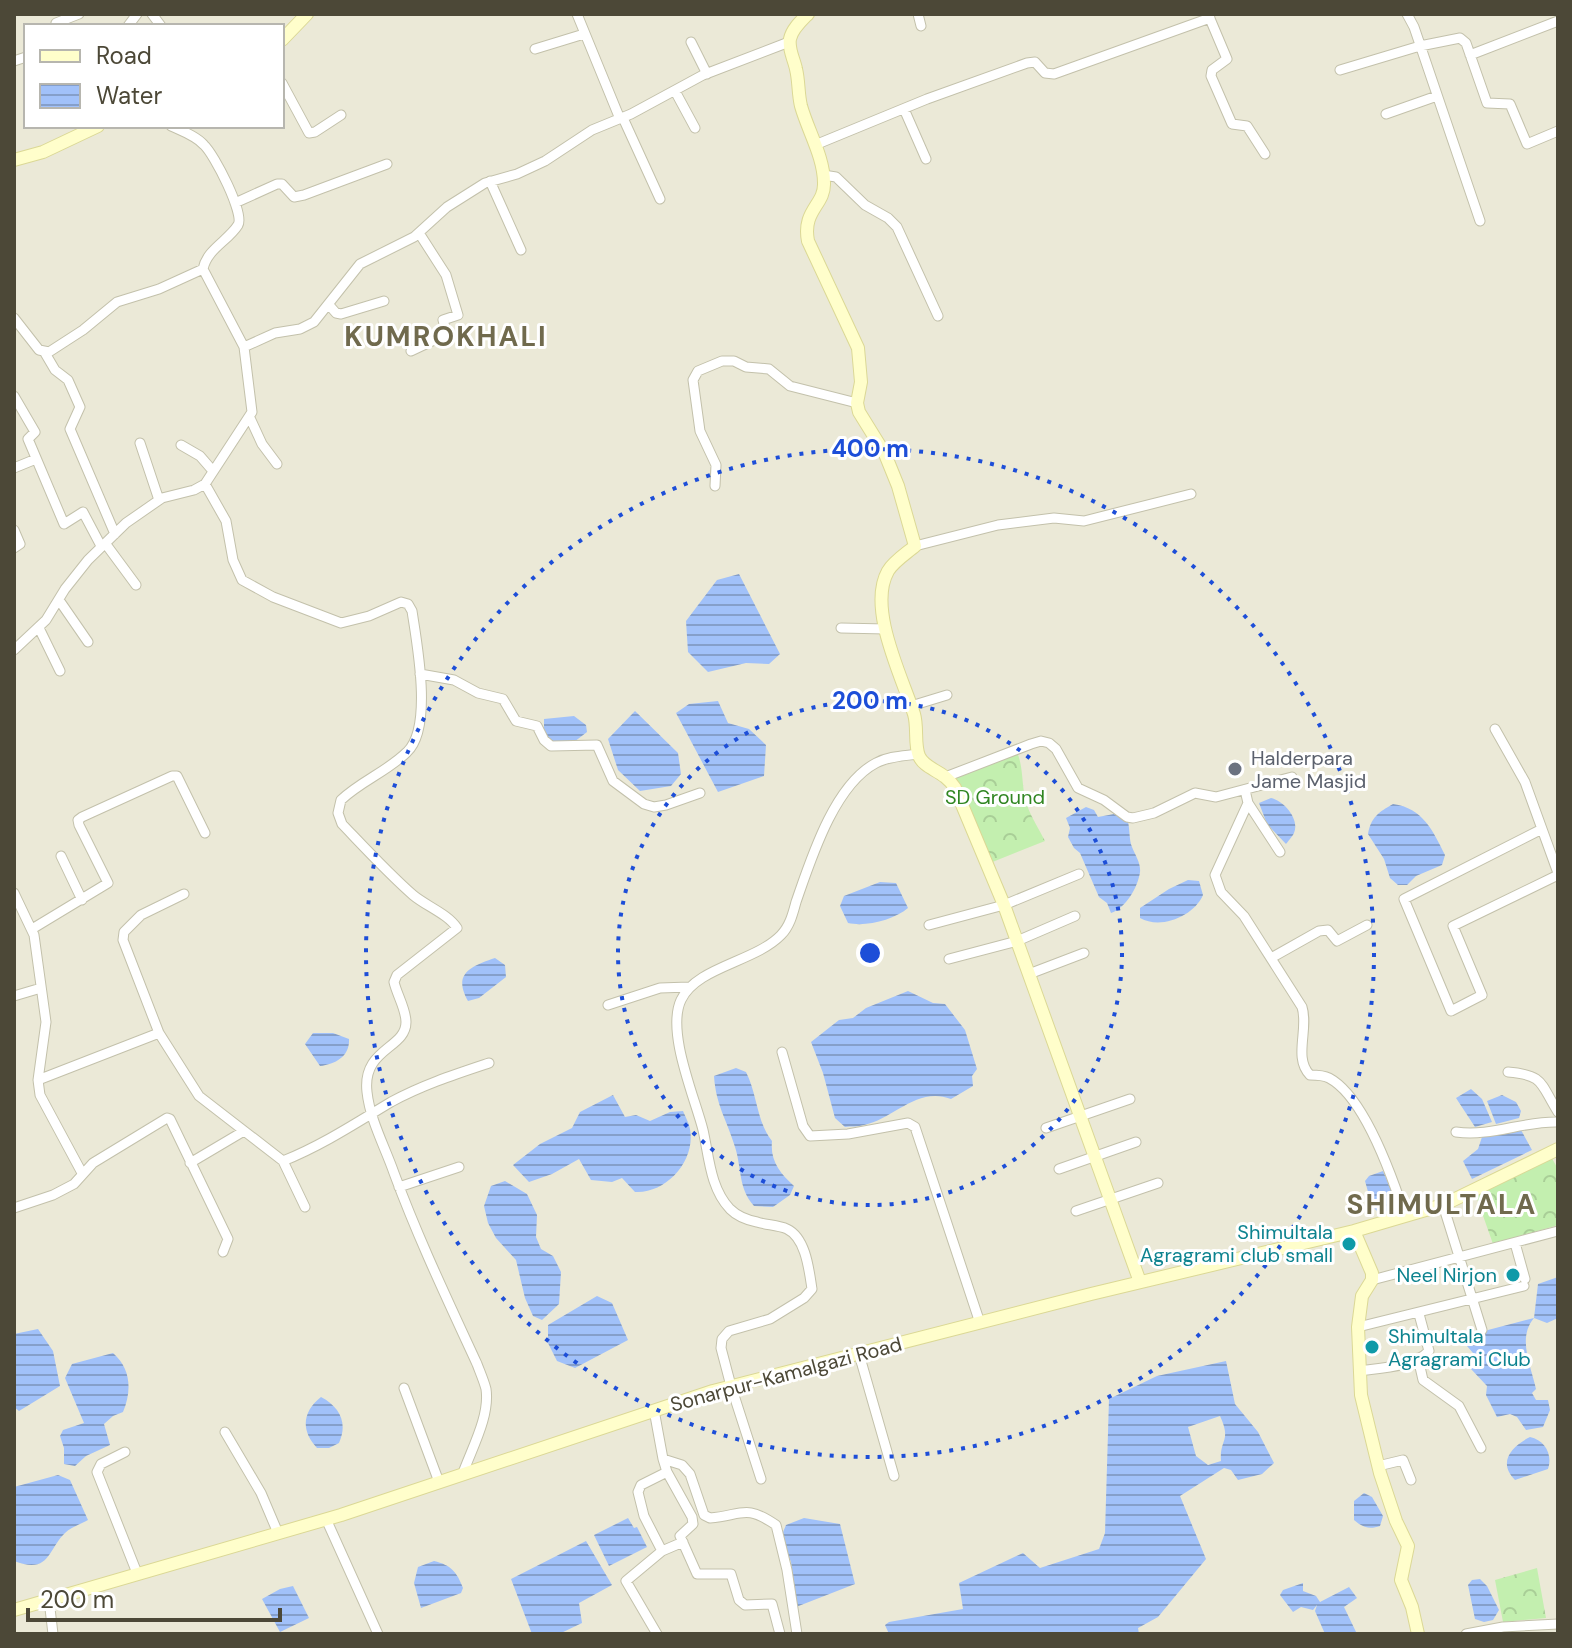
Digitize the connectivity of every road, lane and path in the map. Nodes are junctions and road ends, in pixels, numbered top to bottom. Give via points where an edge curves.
1 (79, 14) edge
2 (307, 14) edge
3 (577, 14) edge
4 (808, 14) edge
5 (918, 14) edge
6 (1407, 14) edge
7 (1209, 16) edge
8 (1558, 21) edge
9 (56, 23) dead end
10 (921, 26) dead end
11 (584, 34) junction
12 (284, 38) edge
13 (691, 42) dead end
14 (789, 42) junction
15 (1420, 46) junction
16 (535, 49) dead end
17 (1470, 55) junction
18 (1340, 70) dead end
19 (707, 74) junction
20 (284, 87) edge
21 (675, 91) junction
22 (1437, 96) junction
23 (904, 109) junction
24 (1386, 114) dead end
25 (341, 115) dead end
26 (622, 118) junction
27 (94, 128) edge
28 (175, 128) edge
29 (695, 128) dead end
30 (1558, 131) edge
31 (815, 145) junction
32 (1265, 154) dead end
33 (926, 159) dead end
34 (14, 160) edge
35 (387, 164) dead end
36 (823, 175) junction
37 (490, 181) junction
38 (660, 199) dead end
39 (235, 203) junction
40 (1480, 221) dead end
41 (419, 233) junction
42 (521, 250) dead end
43 (203, 269) junction
44 (384, 301) dead end
45 (329, 305) junction
46 (938, 316) dead end
47 (15, 323) edge
48 (244, 347) junction
49 (411, 351) dead end
50 (45, 353) junction
51 (14, 396) edge
52 (857, 403) junction
53 (250, 418) junction
54 (140, 443) dead end
55 (181, 445) dead end
56 (36, 459) junction
57 (277, 464) dead end
58 (14, 468) edge
59 (213, 471) junction
60 (205, 484) junction
61 (715, 486) dead end
62 (1191, 494) dead end
63 (159, 500) junction
64 (14, 530) edge
65 (115, 534) junction
66 (103, 545) junction
67 (915, 546) junction
68 (14, 548) edge
69 (136, 585) dead end
70 (59, 600) junction
71 (39, 628) junction
72 (841, 628) dead end
73 (886, 629) junction
74 (88, 642) dead end
75 (14, 650) edge
76 (60, 671) dead end
77 (420, 674) junction
78 (947, 695) dead end
79 (911, 706) junction
80 (1495, 729) dead end
81 (918, 754) junction
82 (948, 776) junction
83 (1292, 777) dead end
84 (1245, 790) junction
85 (700, 793) dead end
86 (1248, 803) junction
87 (1542, 829) junction
88 (205, 833) dead end
89 (1280, 852) dead end
90 (61, 856) dead end
91 (1079, 874) dead end
92 (1558, 874) edge
93 (14, 893) edge
94 (184, 894) dead end
95 (82, 900) junction
96 (1004, 905) junction
97 (1075, 916) dead end
98 (929, 925) dead end
99 (1367, 925) dead end
100 (32, 929) junction
101 (1017, 941) junction
102 (1084, 953) dead end
103 (1271, 958) junction
104 (949, 959) dead end
105 (1029, 974) junction
106 (689, 987) junction
107 (41, 988) junction
108 (14, 996) edge
109 (608, 1005) dead end
110 (159, 1033) junction
111 (782, 1052) dead end
112 (489, 1063) dead end
113 (1508, 1072) dead end
114 (38, 1080) junction
115 (1130, 1099) dead end
116 (1558, 1112) edge
117 (372, 1115) junction
118 (1081, 1117) junction
119 (1558, 1122) edge
120 (1046, 1128) dead end
121 (244, 1131) junction
122 (1456, 1132) dead end
123 (1136, 1142) dead end
124 (1558, 1149) edge
125 (1094, 1156) junction
126 (283, 1161) junction
127 (190, 1163) junction
128 (459, 1167) dead end
129 (1059, 1169) dead end
130 (82, 1173) junction
131 (1158, 1183) dead end
132 (399, 1187) junction
133 (1109, 1200) junction
134 (1443, 1205) junction
135 (305, 1207) dead end
136 (14, 1208) edge
137 (1076, 1211) dead end
138 (1405, 1216) junction
139 (1354, 1231) junction
140 (1558, 1231) edge
141 (1515, 1243) junction
142 (223, 1252) dead end
143 (1460, 1258) junction
144 (1372, 1280) junction
145 (1140, 1282) junction
146 (1473, 1300) junction
147 (1419, 1314) junction
148 (980, 1323) junction
149 (1358, 1327) junction
150 (1482, 1330) dead end
151 (859, 1354) junction
152 (1418, 1358) junction
153 (1359, 1371) junction
154 (731, 1386) junction
155 (404, 1388) dead end
156 (654, 1410) junction
157 (225, 1432) dead end
158 (1481, 1448) dead end
159 (125, 1452) dead end
160 (663, 1459) junction
161 (1378, 1466) junction
162 (667, 1472) junction
163 (463, 1473) junction
164 (894, 1476) dead end
165 (761, 1479) dead end
166 (1411, 1480) dead end
167 (439, 1482) junction
168 (326, 1519) junction
169 (278, 1533) junction
170 (683, 1542) junction
171 (662, 1551) junction
172 (137, 1573) junction
173 (49, 1600) junction
174 (14, 1610) edge
175 (1558, 1624) edge
176 (53, 1634) edge
177 (378, 1634) edge
178 (657, 1634) edge
179 (780, 1634) edge
180 (797, 1634) edge
181 (1418, 1634) edge
182 (1466, 1634) edge

1 - 9 street
2 - 12 street
3 - 11 street
4 - 14 street
5 - 10 street
6 - 15 street
7 - 23 street via 1049,75 1035,62 1027,63
7 - 32 street via 1227,59 1211,76 1232,124 1247,126
8 - 17 street
11 - 16 street
11 - 26 street
13 - 19 street
14 - 19 street
14 - 31 street
15 - 17 street via 1460,38
15 - 18 street
15 - 22 street
17 - 30 street via 1487,103 1510,104 1527,144
19 - 21 street
20 - 25 street via 309,133
21 - 26 street
21 - 29 street
22 - 24 street
22 - 40 street
23 - 31 street
23 - 33 street
26 - 37 street via 592,130 545,161
26 - 38 street
27 - 34 street
28 - 39 street via 205,145
31 - 36 street
35 - 39 street via 304,195 294,197 277,184
36 - 46 street via 836,177 897,227
36 - 52 street via 823,193 806,230 860,353
37 - 41 street via 447,207
37 - 42 street
39 - 43 street via 240,222
41 - 45 street via 360,264
41 - 49 street via 446,275 458,315 443,320 447,334
43 - 48 street
43 - 50 street via 117,302
44 - 45 street via 341,314
45 - 48 street via 307,327 280,331
47 - 50 street
48 - 53 street
50 - 65 street via 68,380 80,407 70,429
51 - 56 street via 35,432 28,439
52 - 61 street via 790,386 769,369 734,361 698,371 693,380 700,431 716,465
52 - 67 street via 898,486
53 - 57 street
53 - 59 street
54 - 63 street
55 - 59 street
56 - 58 street
56 - 66 street via 64,524 83,512
59 - 60 street
60 - 63 street
60 - 77 street via 226,521 242,580 341,623 405,603 412,611
62 - 67 street via 1084,521 1054,518 998,525
63 - 65 street
64 - 68 street via 20,544
65 - 66 street
66 - 69 street
66 - 70 street
67 - 73 street via 889,569 884,581
70 - 71 street
70 - 74 street
71 - 75 street
71 - 76 street
72 - 73 street
73 - 79 street
77 - 85 street via 454,680 503,699 516,721 537,726 551,746 597,745 613,781 644,804 666,805
77 - 117 street via 417,740 341,800 338,813 342,824 415,897 457,928 394,982 406,1028 366,1073
78 - 79 street
79 - 81 street
80 - 87 street via 1525,782
81 - 82 street via 924,764
81 - 106 street via 878,762 843,793 782,934 757,954
82 - 84 street via 1041,741 1056,749 1078,788 1127,817 1154,813 1195,793 1216,797
82 - 96 street
83 - 84 street
84 - 86 street
86 - 89 street
86 - 103 street via 1215,875 1221,892
87 - 92 street
87 - 92 street via 1404,899 1451,1011 1482,995 1453,926
88 - 95 street via 177,776 82,817 79,825 108,883
90 - 95 street
91 - 96 street
93 - 100 street
94 - 110 street via 141,915 123,936
95 - 100 street
96 - 98 street
96 - 101 street
97 - 101 street
99 - 103 street via 1337,941 1328,930 1319,931
100 - 107 street
101 - 104 street
101 - 105 street
102 - 105 street
103 - 138 street via 1305,1015 1304,1068 1310,1075 1332,1080 1354,1102 1386,1159
105 - 118 street
106 - 109 street via 660,988
106 - 154 street via 678,1012 680,1042 713,1179 732,1212 789,1230 801,1245 812,1289 770,1319 729,1331 722,1339
107 - 108 street
107 - 114 street via 46,1022
110 - 114 street
110 - 121 street via 199,1096
111 - 148 street via 810,1136 908,1123 915,1127
112 - 117 street via 420,1088
113 - 116 street via 1537,1078
114 - 130 street via 44,1105
115 - 118 street
117 - 126 street
117 - 132 street
118 - 120 street
118 - 125 street
119 - 122 street via 1483,1134
121 - 126 street
121 - 127 street
123 - 125 street
124 - 134 street, Sonarpur-Kamalgazi Road
125 - 129 street
125 - 133 street
126 - 135 street
127 - 130 street via 167,1118
127 - 142 street via 228,1239
128 - 132 street
130 - 136 street via 53,1195
131 - 133 street
132 - 163 street via 486,1388 480,1426
133 - 137 street
133 - 145 street
134 - 138 street, Sonarpur-Kamalgazi Road
134 - 143 street
138 - 139 street, Sonarpur-Kamalgazi Road
139 - 144 street
139 - 145 street, Sonarpur-Kamalgazi Road
140 - 141 street
141 - 143 street
141 - 146 street via 1524,1282
143 - 144 street
143 - 146 street
144 - 149 street via 1362,1296
145 - 148 street, Sonarpur-Kamalgazi Road
146 - 147 street
146 - 150 street
147 - 149 street
147 - 152 street via 1429,1351
148 - 151 street, Sonarpur-Kamalgazi Road
149 - 153 street
151 - 154 street, Sonarpur-Kamalgazi Road
151 - 164 street
152 - 153 street
152 - 158 street via 1423,1380 1459,1406
153 - 161 street
154 - 156 street, Sonarpur-Kamalgazi Road
154 - 165 street
155 - 167 street
156 - 160 street
156 - 163 street, Sonarpur-Kamalgazi Road
157 - 169 street
159 - 172 street via 101,1464 97,1472
160 - 162 street
160 - 180 street via 687,1470 704,1515 750,1511 776,1525
161 - 166 street via 1403,1460
161 - 181 street via 1408,1548 1401,1580
162 - 170 street via 692,1517 693,1524 680,1536
162 - 171 street via 641,1485 638,1492
163 - 167 street, Sonarpur-Kamalgazi Road
167 - 168 street, Sonarpur-Kamalgazi Road
168 - 169 street, Sonarpur-Kamalgazi Road
168 - 177 street
169 - 172 street, Sonarpur-Kamalgazi Road
170 - 171 street
170 - 179 street via 697,1574 731,1574 745,1605 772,1604
171 - 178 street via 626,1581
172 - 173 street, Sonarpur-Kamalgazi Road
173 - 174 street, Sonarpur-Kamalgazi Road
173 - 176 street
175 - 182 street

